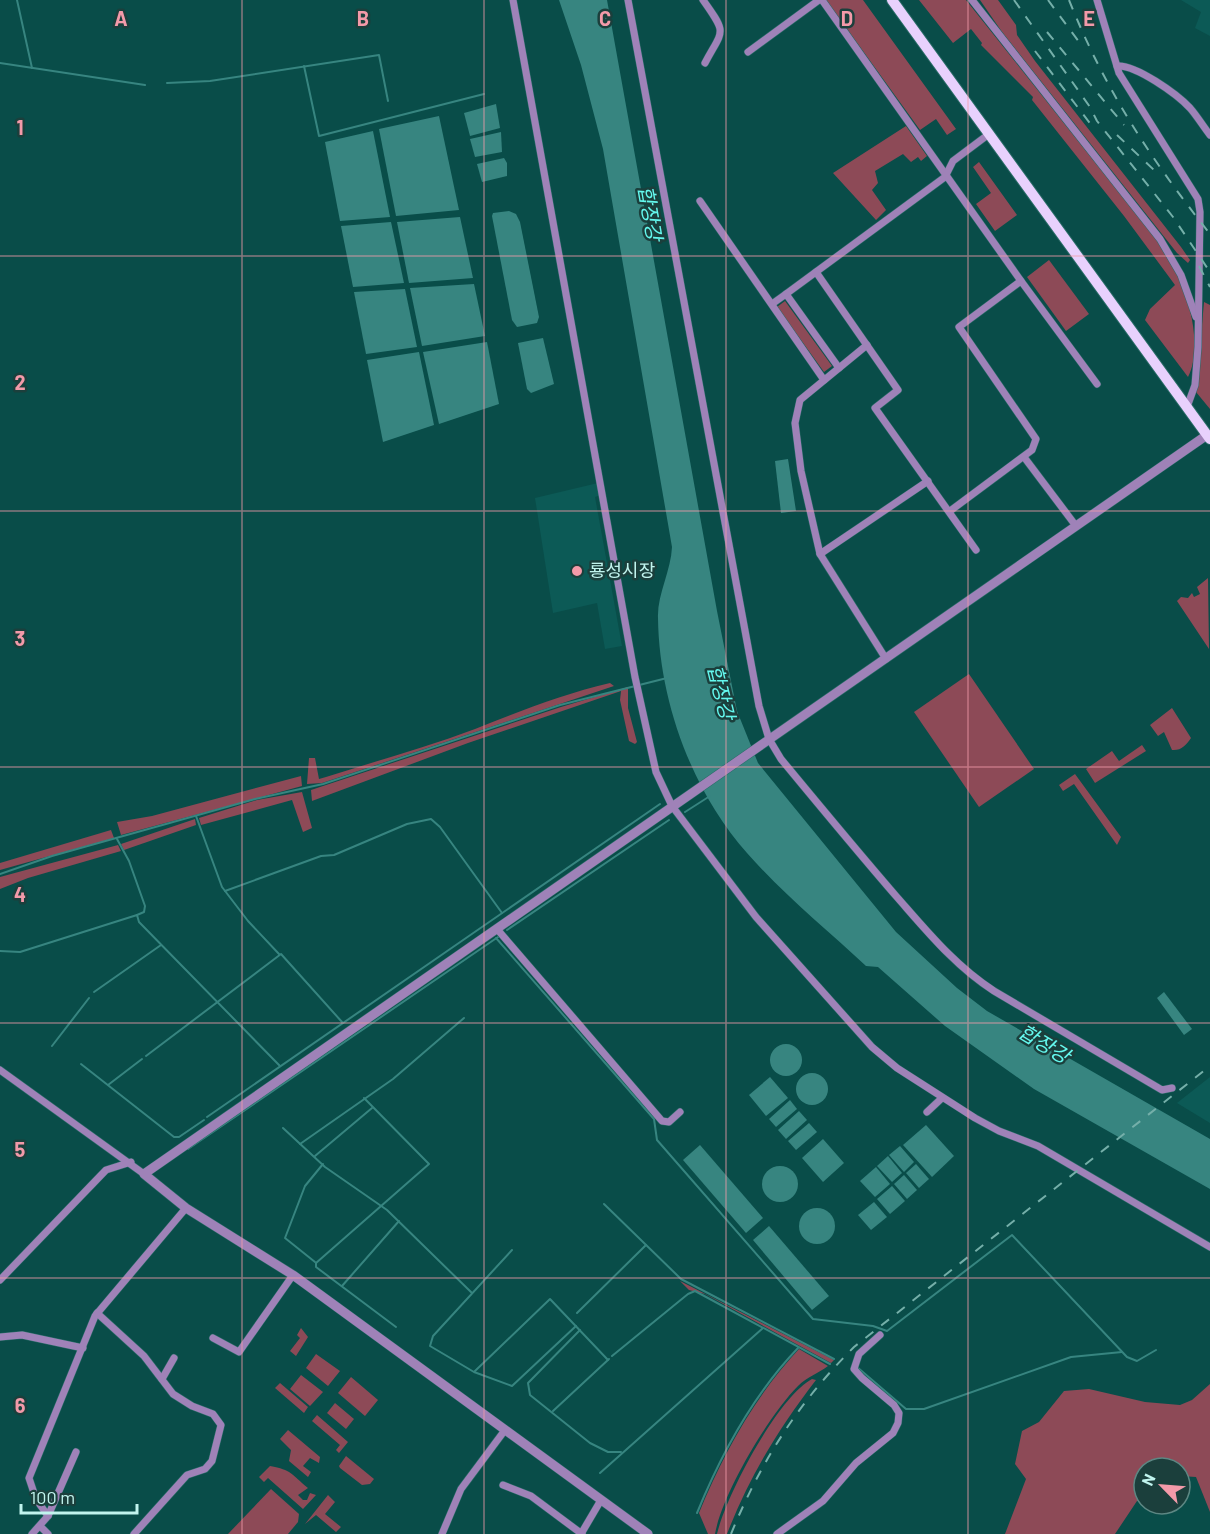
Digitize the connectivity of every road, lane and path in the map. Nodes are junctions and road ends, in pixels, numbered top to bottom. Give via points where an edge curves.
1 (513, 0) edge
2 (628, 0) edge
3 (704, 0) edge
4 (820, 0) edge
5 (892, 0) edge
6 (972, 0) edge
7 (1097, 0) edge
8 (747, 52) dead end
9 (705, 63) dead end
10 (1117, 66) junction
11 (989, 134) junction
12 (1210, 135) edge
13 (945, 177) junction
14 (700, 201) dead end
15 (816, 272) junction
16 (1021, 281) junction
17 (786, 294) junction
18 (772, 304) junction
19 (1197, 320) junction
20 (867, 345) junction
21 (839, 368) junction
22 (824, 380) junction
23 (1097, 384) dead end
24 (1187, 407) junction
25 (1209, 437) edge
26 (1024, 457) junction
27 (928, 481) junction
28 (950, 511) junction
29 (1076, 526) junction
30 (976, 550) dead end
31 (820, 555) junction
32 (886, 659) junction
33 (766, 742) junction
34 (672, 806) junction
35 (497, 929) junction
36 (0, 1070) edge
37 (1172, 1088) dead end
38 (942, 1098) junction
39 (680, 1112) dead end
40 (927, 1112) dead end
41 (131, 1162) junction
42 (144, 1174) junction
43 (186, 1208) junction
44 (1210, 1247) edge
45 (293, 1275) junction
46 (0, 1280) edge
47 (97, 1313) junction
48 (880, 1335) dead end
49 (0, 1337) edge
50 (213, 1338) dead end
51 (83, 1348) junction
52 (174, 1358) dead end
53 (162, 1378) junction
54 (505, 1430) junction
55 (76, 1452) dead end
56 (503, 1485) dead end
57 (601, 1500) junction
58 (48, 1516) junction
59 (40, 1526) junction
60 (32, 1534) edge
61 (48, 1534) edge
62 (134, 1534) edge
63 (442, 1534) edge
64 (581, 1534) edge
65 (648, 1534) edge
66 (777, 1534) edge

1 - 34 street via 634,677 656,772
2 - 33 street
3 - 9 street via 722,36
4 - 8 street
4 - 13 street
5 - 11 main road
6 - 19 street via 1160,239 1181,275
7 - 10 street
10 - 12 street via 1134,68 1180,99
10 - 19 street via 1131,96 1198,200
11 - 13 street via 952,161
11 - 24 main road
13 - 15 street
13 - 16 street
14 - 18 street
15 - 17 street
15 - 20 street
16 - 23 street
16 - 26 street via 959,327 1036,439
17 - 18 street
17 - 21 street
18 - 22 street
19 - 24 street via 1195,385
20 - 21 street
20 - 27 street via 898,390 875,408
21 - 22 street
22 - 31 street via 800,400 795,423 801,471
24 - 25 main road
25 - 29 street
26 - 28 street
26 - 29 street
27 - 28 street
27 - 31 street
28 - 30 street
29 - 32 street
31 - 32 street
32 - 33 street
33 - 34 street
33 - 37 street via 873,869 970,974 1162,1090
34 - 35 street
34 - 38 street via 756,917 843,1017 897,1068
35 - 39 street via 662,1121 669,1122
35 - 42 street
36 - 41 street
38 - 40 street
38 - 44 street via 999,1131 1038,1146
41 - 42 street
41 - 46 street via 106,1170
42 - 43 street
43 - 45 street
43 - 47 street
45 - 50 street via 239,1352
45 - 54 street
47 - 51 street
47 - 53 street
48 - 66 street via 860,1354 855,1369 894,1405 899,1413 898,1424 823,1501
49 - 51 street via 22,1335
51 - 58 street via 29,1478 36,1499
52 - 53 street
53 - 62 street via 173,1394 218,1418 221,1432 212,1461 205,1469 187,1475
54 - 57 street
54 - 63 street via 461,1489
55 - 58 street
56 - 64 street via 531,1496
57 - 64 street
57 - 65 street
58 - 59 street
59 - 60 street
59 - 61 street

